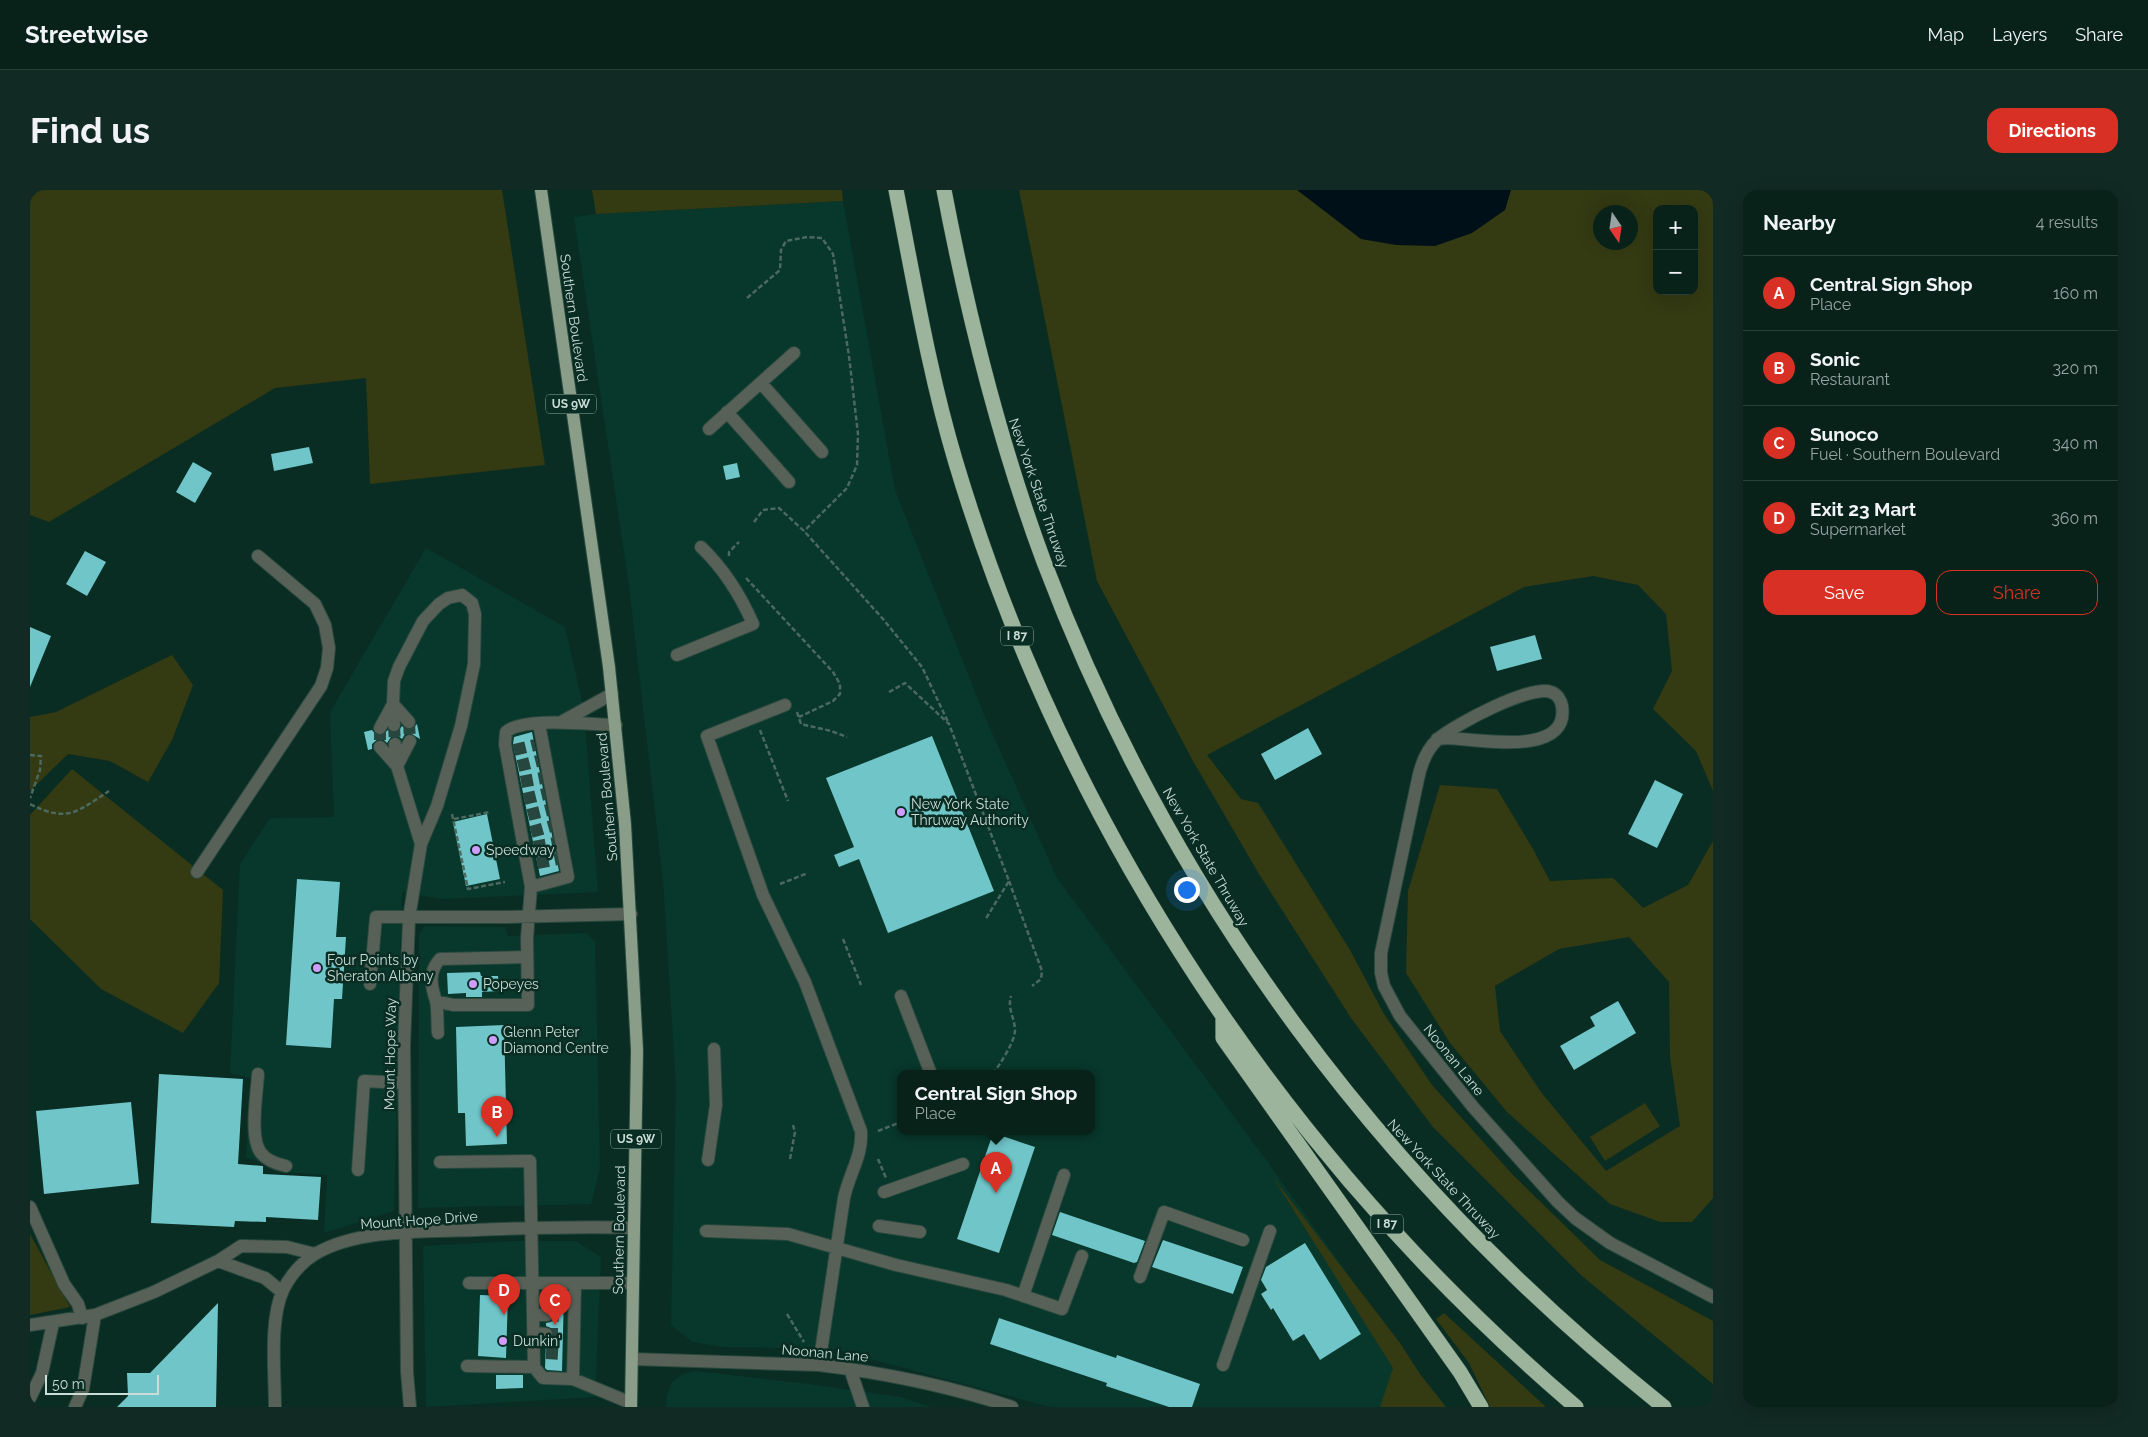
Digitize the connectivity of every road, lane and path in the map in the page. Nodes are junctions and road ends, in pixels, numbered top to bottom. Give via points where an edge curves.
1 (541, 190) edge
2 (896, 190) edge
3 (944, 190) edge
4 (747, 298) dead end
5 (794, 353) dead end
6 (761, 383) junction
7 (727, 412) junction
8 (709, 429) dead end
9 (822, 452) dead end
10 (789, 482) dead end
11 (754, 522) dead end
12 (804, 531) junction
13 (739, 542) dead end
14 (701, 547) dead end
15 (258, 556) dead end
16 (731, 562) dead end
17 (744, 576) dead end
18 (677, 655) dead end
19 (889, 692) dead end
20 (612, 694) junction
21 (393, 704) junction
22 (785, 705) dead end
23 (754, 717) junction
24 (799, 717) dead end
25 (563, 721) junction
26 (409, 722) tunnel mouth
27 (539, 724) junction
28 (801, 724) dead end
29 (949, 724) junction
30 (394, 725) tunnel mouth
31 (616, 725) junction
32 (380, 728) tunnel mouth
33 (848, 738) dead end
34 (1437, 739) junction
35 (410, 741) tunnel mouth
36 (395, 744) tunnel mouth
37 (380, 747) tunnel mouth
38 (30, 755) edge
39 (397, 766) junction
40 (109, 791) dead end
41 (30, 798) edge
42 (788, 801) dead end
43 (30, 804) edge
44 (490, 812) dead end
45 (452, 814) dead end
46 (454, 819) junction
47 (421, 844) junction
48 (197, 872) dead end
49 (808, 873) dead end
50 (1009, 881) junction
51 (505, 882) dead end
52 (780, 884) dead end
53 (531, 887) junction
54 (631, 914) junction
55 (528, 917) junction
56 (410, 918) junction
57 (985, 920) dead end
58 (843, 939) dead end
59 (527, 957) junction
60 (370, 984) dead end
61 (861, 985) dead end
62 (1032, 986) dead end
63 (901, 996) dead end
64 (1011, 996) dead end
65 (436, 1001) junction
66 (1222, 1018) junction
67 (438, 1033) dead end
68 (714, 1049) dead end
69 (929, 1070) edge
70 (996, 1070) edge
71 (258, 1074) dead end
72 (404, 1083) junction
73 (897, 1124) edge
74 (793, 1125) dead end
75 (878, 1131) dead end
76 (790, 1159) dead end
77 (878, 1159) dead end
78 (708, 1160) dead end
79 (440, 1162) dead end
80 (963, 1164) dead end
81 (286, 1166) dead end
82 (358, 1170) dead end
83 (1064, 1175) dead end
84 (887, 1191) joint
85 (30, 1207) edge
86 (879, 1226) dead end
87 (532, 1228) junction
88 (634, 1228) junction
89 (706, 1231) dead end
90 (1270, 1231) dead end
91 (920, 1232) dead end
92 (407, 1233) junction
93 (1242, 1240) dead end
94 (837, 1247) junction
95 (315, 1254) junction
96 (1082, 1256) dead end
97 (218, 1261) junction
98 (1140, 1277) dead end
99 (469, 1283) dead end
100 (533, 1283) junction
101 (575, 1283) junction
102 (633, 1283) junction
103 (282, 1292) junction
104 (1023, 1296) junction
105 (1713, 1297) edge
106 (786, 1314) dead end
107 (95, 1315) junction
108 (533, 1315) junction
109 (546, 1315) tunnel mouth
110 (82, 1318) junction
111 (53, 1323) junction
112 (30, 1325) edge
113 (804, 1342) dead end
114 (632, 1359) junction
115 (820, 1365) junction
116 (1224, 1365) dead end
117 (467, 1366) dead end
118 (534, 1367) junction
119 (850, 1369) junction
120 (573, 1379) junction
121 (30, 1398) edge
122 (631, 1405) edge
123 (75, 1407) edge
124 (275, 1407) edge
125 (410, 1407) edge
126 (864, 1407) edge
127 (1012, 1407) edge
128 (1481, 1407) edge
129 (1576, 1407) edge
130 (1664, 1407) edge

1 - 20 main road, Southern Boulevard / US 9W
2 - 66 highway, I 87 via 917,306 945,424 968,502 1010,620 1058,730 1105,825
3 - 130 highway, New York State Thruway via 984,372 1045,563 1115,725 1200,882 1292,1022 1359,1110 1411,1170 1525,1287
4 - 12 path via 780,270 781,250 786,241 822,238 833,254 850,356 858,434 857,465 848,488
5 - 6 street
6 - 7 street
6 - 9 street
7 - 8 street
7 - 10 street
11 - 12 path via 763,510 779,508
12 - 29 path via 884,619 922,667
13 - 16 path via 729,552
14 - 18 street via 736,587 753,624
15 - 48 street via 314,604 325,625 329,648 327,668 321,686
17 - 24 path via 833,672 840,684 840,694 833,701
19 - 29 path via 905,683
20 - 25 street
20 - 31 main road, Southern Boulevard / US 9W
21 - 26 street
21 - 30 street
21 - 32 street
21 - 47 street via 394,680 423,621 448,598 462,595 472,604 475,614 474,664 461,726 437,806
22 - 23 street
23 - 42 path
23 - 94 street via 707,736 763,895 805,982 860,1124 861,1148 849,1178
25 - 27 street
25 - 31 street
27 - 53 street via 506,732 533,864
27 - 53 street via 538,745 568,878
28 - 33 path
29 - 50 path
31 - 54 main road, Southern Boulevard / US 9W
34 - 34 street, Noonan Lane via 1540,739 1558,728 1562,719 1561,701 1549,691 1528,694 1473,717
34 - 105 street, Noonan Lane via 1420,769 1383,939 1381,973 1388,996 1403,1020 1473,1107 1575,1218 1616,1247
35 - 39 street
36 - 39 street
37 - 39 street
38 - 41 path via 41,756 40,770
39 - 47 street
40 - 43 path via 82,809 65,815 46,812
44 - 46 path
45 - 46 path
46 - 51 path via 468,889
47 - 56 street, Mount Hope Way
49 - 52 path
50 - 57 path
50 - 62 path via 1042,971 1041,979
53 - 55 street
54 - 55 street
54 - 88 main road, Southern Boulevard / US 9W via 637,1060
55 - 56 street
55 - 59 street
56 - 60 street via 376,917
56 - 72 street, Mount Hope Way
58 - 61 path
59 - 65 street via 440,959 431,980
59 - 65 street via 528,1005 460,1005
63 - 69 street
64 - 70 path via 1008,1005 1015,1032
65 - 67 street
66 - 128 highway via 1223,1038 1460,1372
66 - 129 highway, I 87 via 1317,1143 1398,1236 1488,1326
68 - 78 street via 716,1105
71 - 81 street via 257,1146 268,1159
72 - 82 street via 364,1081
72 - 92 street, Mount Hope Way
73 - 75 path
74 - 76 path via 795,1132
77 - 84 path
79 - 87 street via 530,1160
80 - 84 street
83 - 104 street
85 - 110 street
86 - 91 street
87 - 88 street, Mount Hope Drive
87 - 92 street, Mount Hope Drive
87 - 100 street
88 - 102 main road, Southern Boulevard / US 9W
89 - 94 street via 788,1234
90 - 116 street
92 - 95 street, Mount Hope Drive via 360,1238
92 - 125 street, Mount Hope Way
93 - 98 street via 1164,1212
94 - 104 street
94 - 115 street
95 - 97 street via 287,1247 241,1246
95 - 103 street, Mount Hope Drive via 296,1270
96 - 104 street via 1062,1309
97 - 103 street via 265,1278
97 - 107 street via 154,1292
99 - 100 street
100 - 101 street
100 - 108 street
101 - 102 street
101 - 120 street via 569,1316 568,1354
102 - 114 main road, Southern Boulevard / US 9W
103 - 124 street, Mount Hope Drive via 276,1328
106 - 113 path
107 - 110 street
107 - 123 street via 83,1389
108 - 109 street
108 - 118 street via 540,1334 540,1353
110 - 111 street
111 - 112 street
111 - 121 street via 42,1373
114 - 115 street, Noonan Lane
114 - 122 main road, Southern Boulevard / US 9W
115 - 119 street, Noonan Lane
117 - 118 street
118 - 120 street via 543,1378
119 - 126 street
119 - 127 street, Noonan Lane via 928,1383
120 - 122 street

